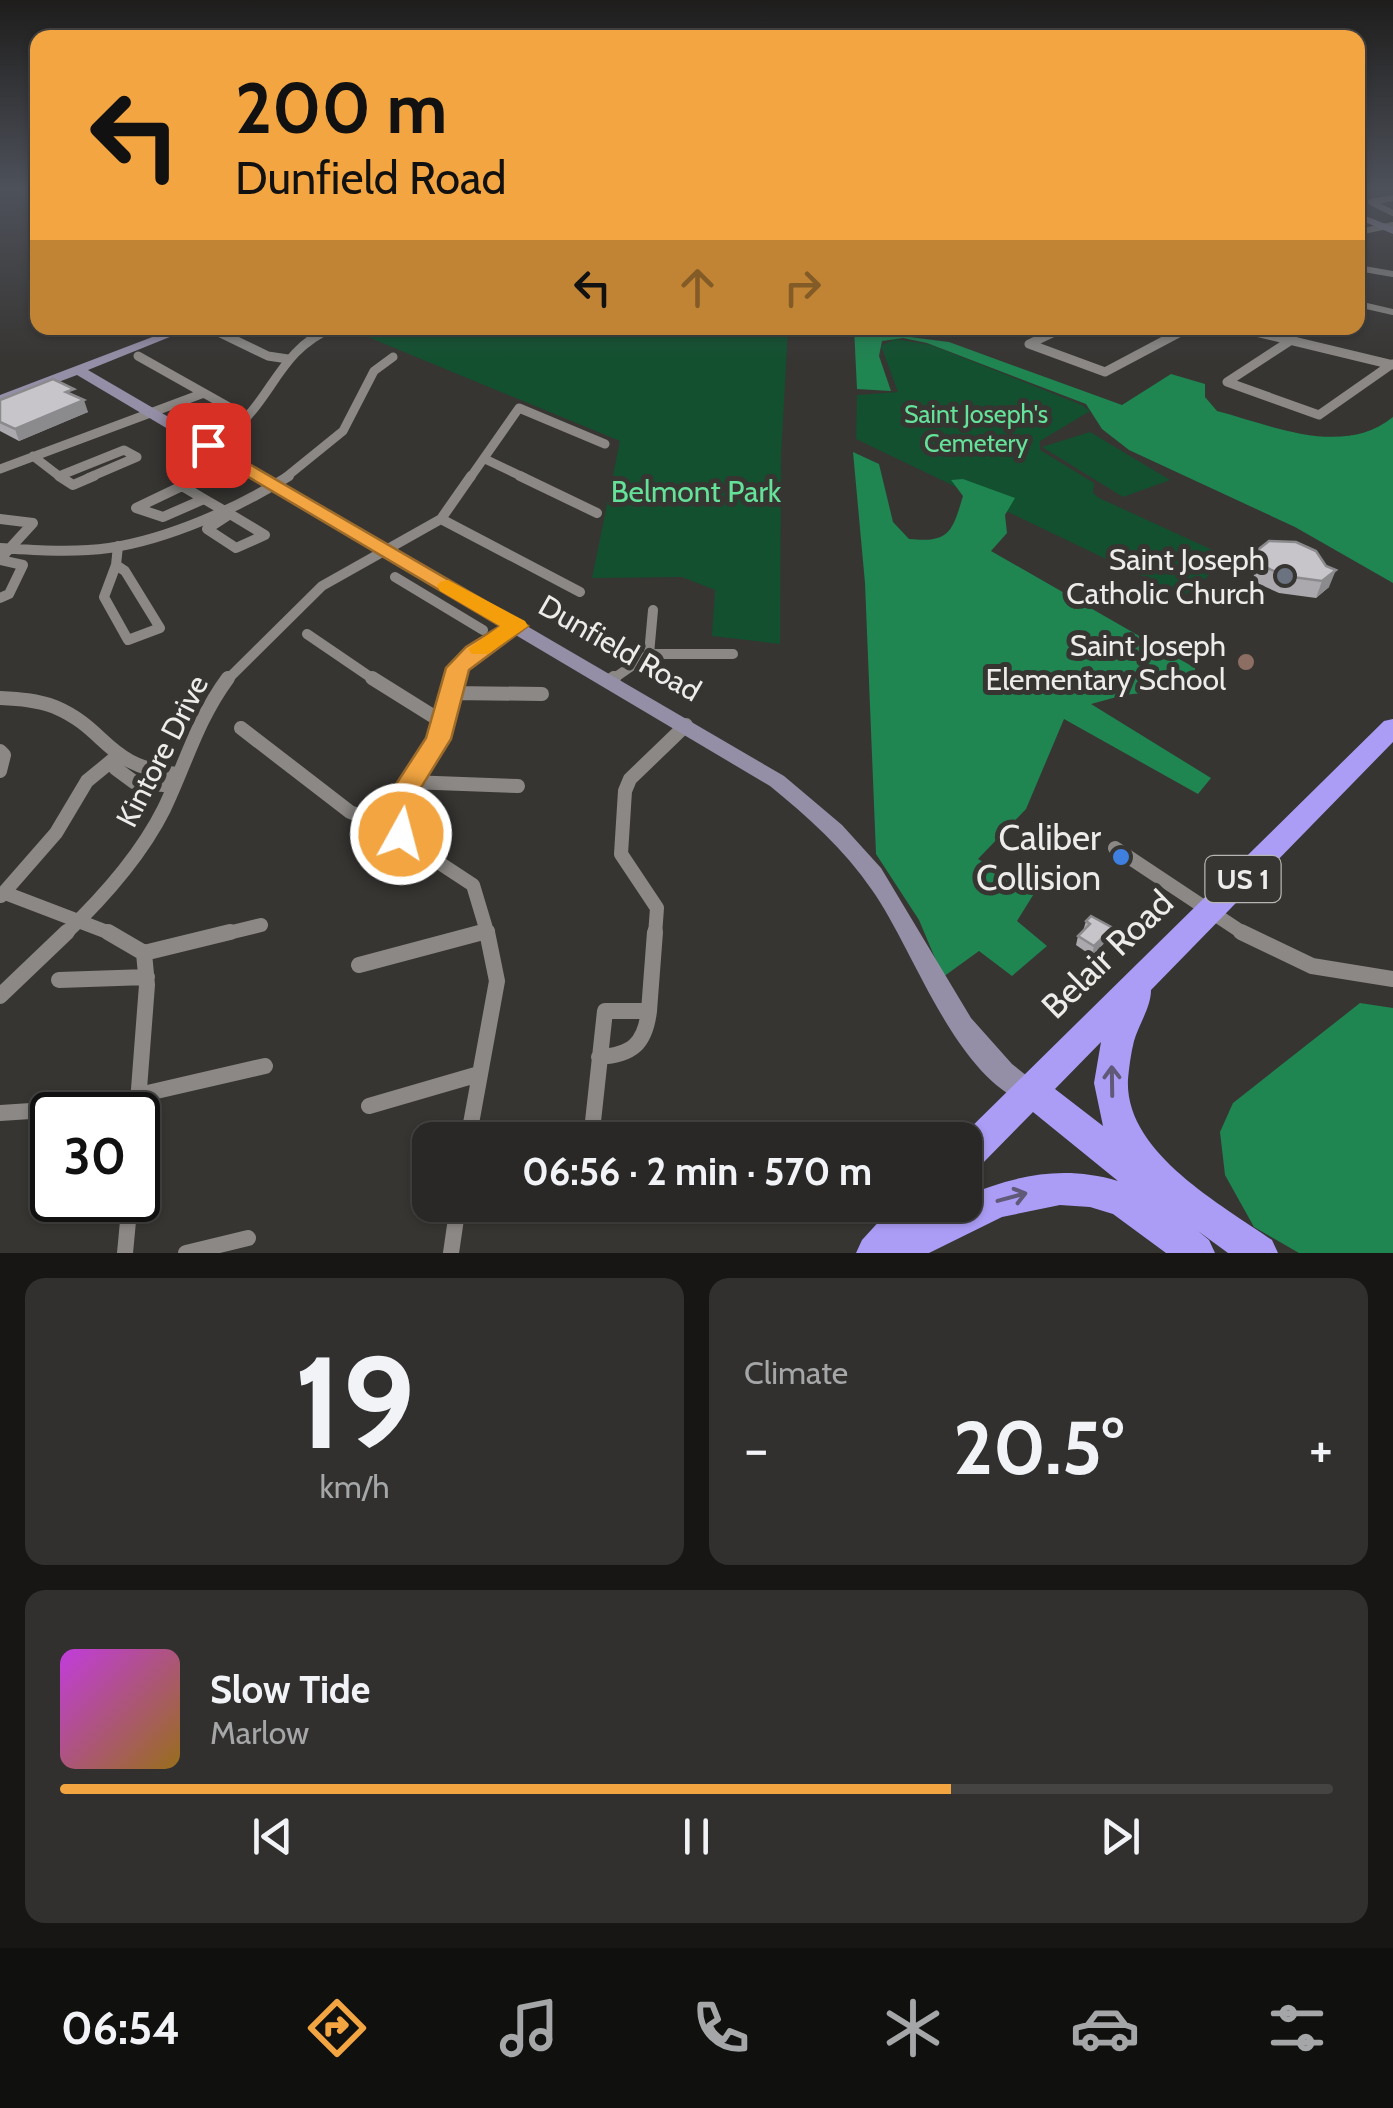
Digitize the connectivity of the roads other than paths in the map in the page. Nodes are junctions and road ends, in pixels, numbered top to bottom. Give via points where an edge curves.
1 (1365, 269) edge
2 (1393, 274) edge
3 (1365, 306) edge
4 (1393, 312) edge
5 (168, 335) edge
6 (224, 335) edge
7 (314, 335) edge
8 (1048, 335) edge
9 (1175, 335) edge
10 (1277, 335) edge
11 (1293, 338) junction
12 (138, 356) dead end
13 (392, 357) dead end
14 (288, 360) junction
15 (1392, 364) edge
16 (78, 370) junction
17 (204, 393) junction
18 (0, 400) edge
19 (234, 410) dead end
20 (152, 412) junction
21 (604, 444) dead end
22 (208, 445) junction
23 (33, 456) junction
24 (485, 459) junction
25 (0, 469) edge
26 (58, 476) junction
27 (274, 484) junction
28 (205, 499) junction
29 (226, 511) junction
30 (597, 514) dead end
31 (441, 518) junction
32 (0, 519) edge
33 (0, 536) edge
34 (21, 537) junction
35 (118, 546) junction
36 (385, 548) junction
37 (2, 554) edge
38 (116, 565) junction
39 (396, 577) dead end
40 (448, 586) junction
41 (580, 592) dead end
42 (428, 596) junction
43 (0, 598) edge
44 (653, 610) dead end
45 (516, 626) junction
46 (482, 630) dead end
47 (307, 634) dead end
48 (648, 654) junction
49 (734, 654) dead end
50 (610, 681) junction
51 (452, 692) junction
52 (542, 694) dead end
53 (0, 698) edge
54 (444, 723) junction
55 (686, 725) junction
56 (1393, 727) edge
57 (241, 728) dead end
58 (0, 751) edge
59 (115, 758) junction
60 (0, 771) edge
61 (175, 780) junction
62 (409, 782) junction
63 (518, 786) dead end
64 (397, 818) junction
65 (1115, 848) dead end
66 (2, 895) edge
67 (1212, 912) junction
68 (80, 921) junction
69 (261, 926) dead end
70 (488, 931) junction
71 (144, 953) junction
72 (360, 965) dead end
73 (1146, 975) junction
74 (147, 977) junction
75 (59, 980) dead end
76 (1393, 980) edge
77 (0, 996) edge
78 (649, 1011) junction
79 (599, 1057) junction
80 (264, 1066) dead end
81 (479, 1074) junction
82 (139, 1092) edge
83 (1028, 1092) junction
84 (160, 1098) edge
85 (369, 1106) dead end
86 (30, 1112) edge
87 (0, 1114) edge
88 (471, 1122) edge
89 (594, 1122) edge
90 (982, 1139) edge
91 (128, 1222) edge
92 (456, 1222) edge
93 (248, 1238) dead end
94 (903, 1239) edge
95 (125, 1253) edge
96 (186, 1253) edge
97 (451, 1253) edge
98 (1196, 1253) edge
99 (1256, 1253) edge

1 - 2 street
3 - 4 street
5 - 16 street
6 - 14 street
7 - 14 street
8 - 9 street via 1029,344 1104,372
10 - 11 street
11 - 15 street
11 - 15 street via 1227,382 1320,415
12 - 17 street
13 - 27 street via 370,376 344,430
14 - 22 street via 242,427
16 - 18 street
16 - 20 street, Dunfield Road
17 - 19 street
17 - 20 street
20 - 22 street, Dunfield Road
20 - 23 street
21 - 24 street via 520,408
22 - 27 street, Dunfield Road
23 - 25 street
23 - 26 street
24 - 30 street
24 - 31 street
26 - 26 street via 73,485 136,455 124,450
27 - 29 street
27 - 36 street, Dunfield Road
28 - 28 street via 182,486 136,508 160,518
28 - 29 street
29 - 29 street via 207,529 236,548 265,535
29 - 35 street
31 - 36 street, Kintore Drive
31 - 41 street
32 - 34 street via 30,520
33 - 34 street
34 - 37 street
35 - 37 street
35 - 38 street
36 - 40 street, Dunfield Road
36 - 61 street, Kintore Drive via 308,597 234,668 204,709
37 - 43 street via 22,564 9,594
38 - 38 street via 104,597 128,640 160,628
39 - 42 street
40 - 42 street
40 - 45 street, Dunfield Road
42 - 46 street
44 - 48 street
45 - 50 street, Dunfield Road
45 - 51 street via 461,664
47 - 54 street
48 - 49 street
48 - 50 street
50 - 55 street, Dunfield Road
51 - 52 street
51 - 54 street
53 - 59 street via 66,709
54 - 62 street
55 - 78 street via 630,779 623,802 620,851 657,908
55 - 83 street, Dunfield Road via 777,780 860,857 948,1006 997,1072
56 - 67 highway, Belair Road / US 1
57 - 64 street via 350,812 372,820
58 - 60 street
59 - 61 street via 114,768 126,778 144,784
59 - 66 street via 88,781 56,833
61 - 68 street, Kintore Drive via 136,856
62 - 63 street
62 - 64 street
64 - 70 street via 406,841 474,886
65 - 67 street
66 - 68 street
67 - 73 highway, Belair Road / US 1
67 - 76 street via 1304,963
68 - 71 street
68 - 77 street, Kintore Drive
69 - 71 street
70 - 72 street
70 - 81 street via 497,982
71 - 74 street
73 - 83 highway, Belair Road / US 1
99 -> 73 highway via 1158,1178 1124,1138 1111,1091 1112,1057
74 - 75 street
74 - 82 street
78 - 79 street via 638,1047 624,1056
78 - 79 street via 605,1010
79 - 89 street
80 - 84 street
81 - 85 street
81 - 88 street
83 - 90 highway, Belair Road / US 1
83 - 99 highway via 1191,1214
86 - 87 street
91 - 95 street
92 - 97 street
93 - 96 street
94 -> 98 highway via 1000,1199 1070,1188 1121,1200

